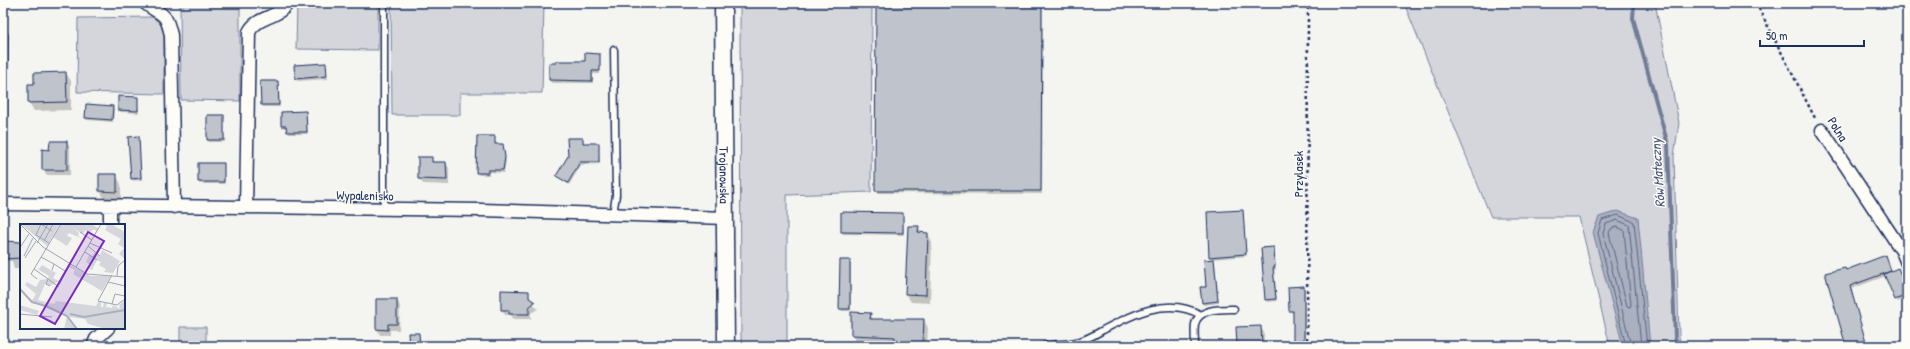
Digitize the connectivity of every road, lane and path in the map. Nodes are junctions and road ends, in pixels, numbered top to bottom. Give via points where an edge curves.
1 (145, 3) edge
2 (288, 3) edge
3 (384, 3) edge
4 (723, 3) edge
5 (1308, 3) edge
6 (1756, 3) edge
7 (4, 35) edge
8 (614, 50) dead end
9 (1822, 130) joint
10 (3, 175) edge
11 (3, 204) edge
12 (110, 206) junction
13 (174, 207) junction
14 (246, 207) junction
15 (384, 209) junction
16 (613, 214) junction
17 (726, 218) junction
18 (110, 224) edge
19 (1907, 263) edge
20 (1234, 309) dead end
21 (1201, 315) junction
22 (107, 329) edge
23 (93, 346) edge
24 (726, 346) edge
25 (1044, 346) edge
26 (1195, 346) edge
27 (1307, 346) edge

1 - 13 street via 161,12 168,21 171,35
2 - 14 street via 279,13 252,25 249,32
3 - 15 lane
4 - 17 street, Trojanowska
5 - 27 path, Przylasek
6 - 9 path, Polna
7 - 10 lane
8 - 16 lane via 616,195
9 - 19 street, Polna via 1902,251
11 - 12 street, Wypalenisko
12 - 13 street, Wypalenisko
12 - 18 street
13 - 14 street, Wypalenisko
14 - 15 street, Wypalenisko
15 - 16 street, Wypalenisko
16 - 17 street, Wypalenisko
17 - 24 street, Trojanowska
20 - 21 lane via 1214,310
21 - 25 lane via 1188,308 1148,310 1136,313 1081,341
21 - 26 lane via 1195,324
22 - 23 street via 96,339

